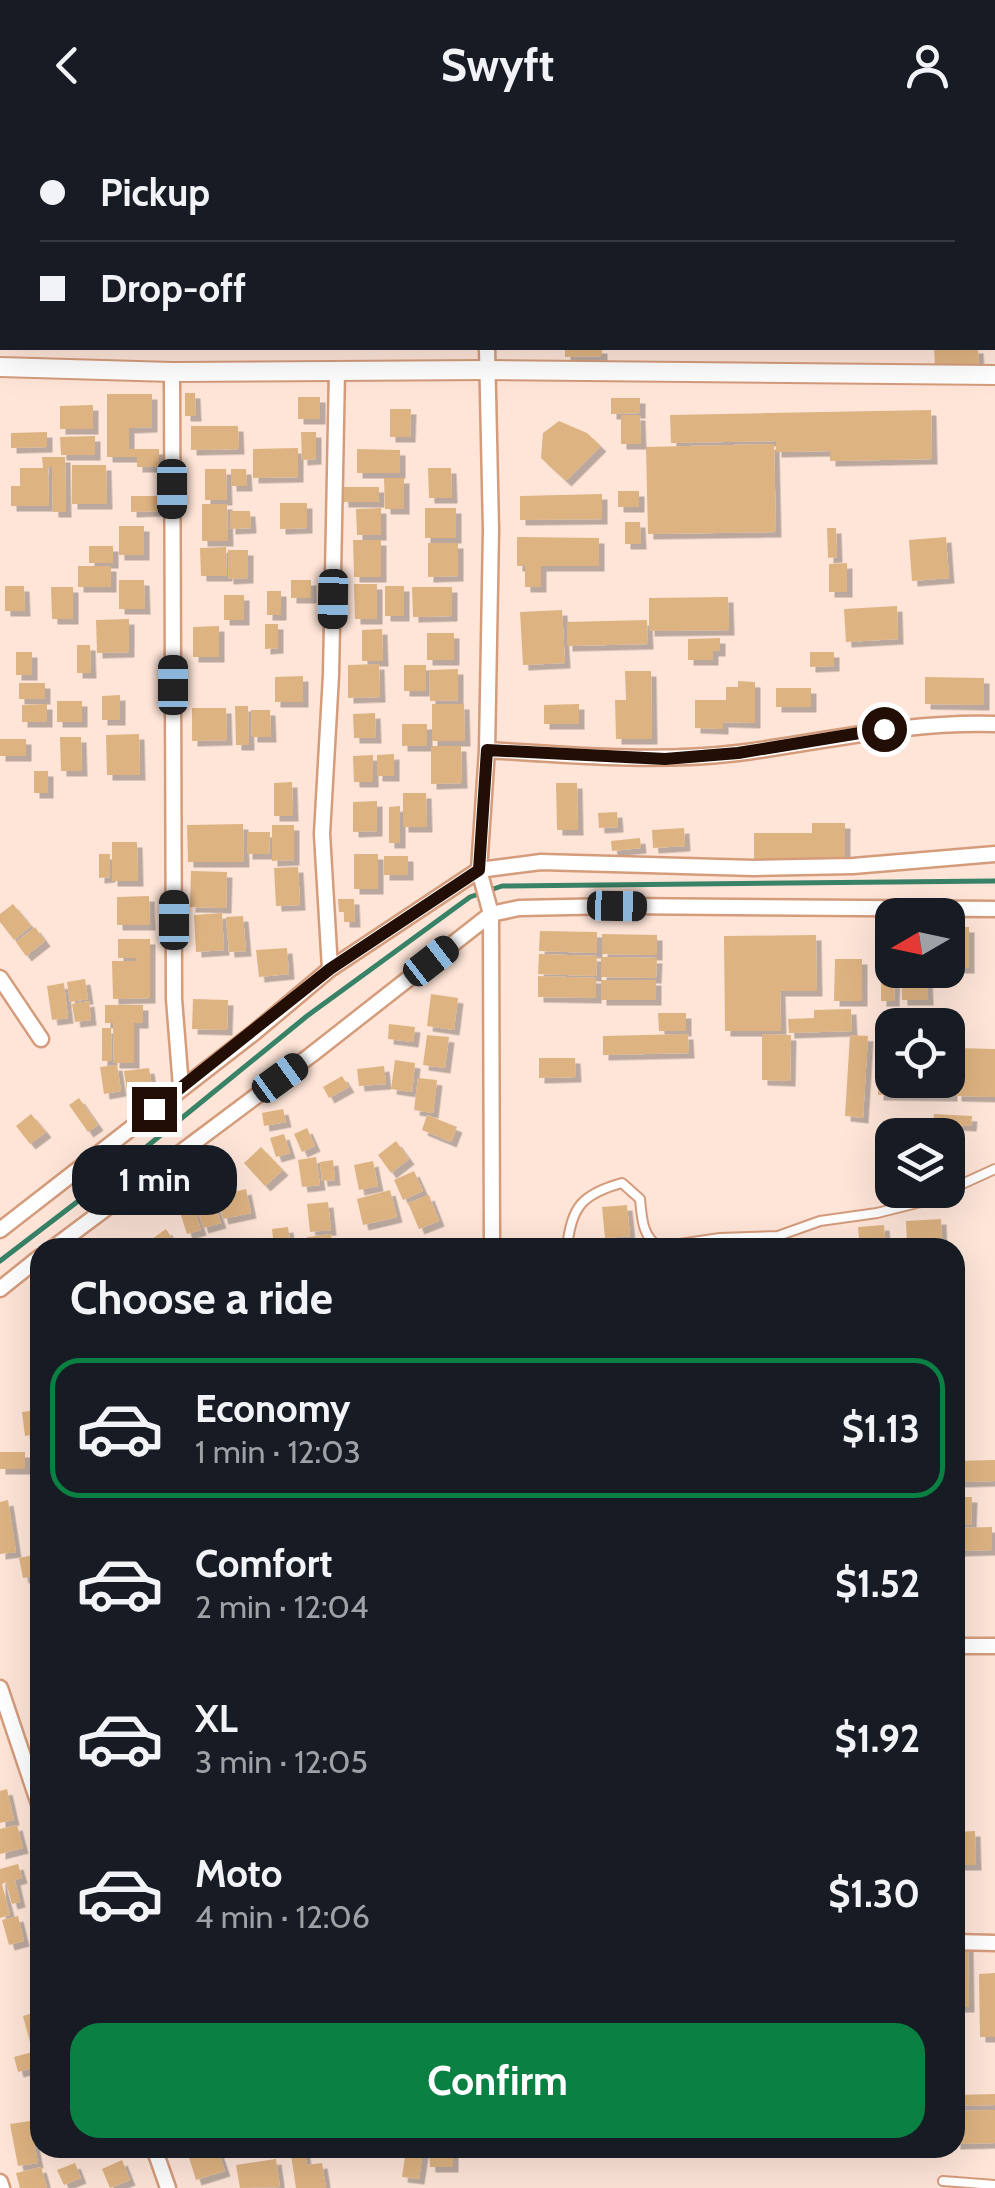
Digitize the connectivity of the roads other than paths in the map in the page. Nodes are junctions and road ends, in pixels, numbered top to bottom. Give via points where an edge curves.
1 (486, 350) edge
2 (0, 367) edge
3 (486, 370) junction
4 (337, 371) junction
5 (172, 372) junction
6 (995, 375) edge
7 (995, 724) edge
8 (487, 750) junction
9 (995, 854) edge
10 (479, 870) junction
11 (995, 909) edge
12 (491, 914) junction
13 (330, 969) junction
14 (0, 978) edge
15 (41, 1039) dead end
16 (181, 1087) junction
17 (995, 1169) edge
18 (0, 1230) edge
19 (66, 1238) edge
20 (492, 1238) edge
21 (568, 1238) edge
22 (648, 1238) edge
23 (720, 1238) edge
24 (30, 1265) edge
25 (0, 1288) edge
26 (965, 1646) edge
27 (995, 1646) edge
28 (0, 1688) edge
29 (30, 1777) edge
30 (965, 1942) edge
31 (995, 1943) edge
32 (158, 2158) edge
33 (943, 2181) dead end
34 (995, 2185) edge
35 (168, 2188) edge

1 - 3 street
2 - 5 street
3 - 4 street
3 - 6 street
3 - 8 street
4 - 5 street
4 - 13 street via 322,834
5 - 16 street via 174,979
7 - 8 street via 884,729 665,759
8 - 10 street
9 - 10 street via 853,866 541,862
10 - 12 street
10 - 13 street
11 - 12 street via 617,906
12 - 19 street
12 - 20 street
13 - 16 street
14 - 15 street
16 - 18 street
17 - 23 lane via 925,1201 778,1236
21 - 22 lane via 582,1201 622,1183 640,1199
24 - 25 street
26 - 27 street
28 - 29 street
30 - 31 street
32 - 35 street
33 - 34 lane

